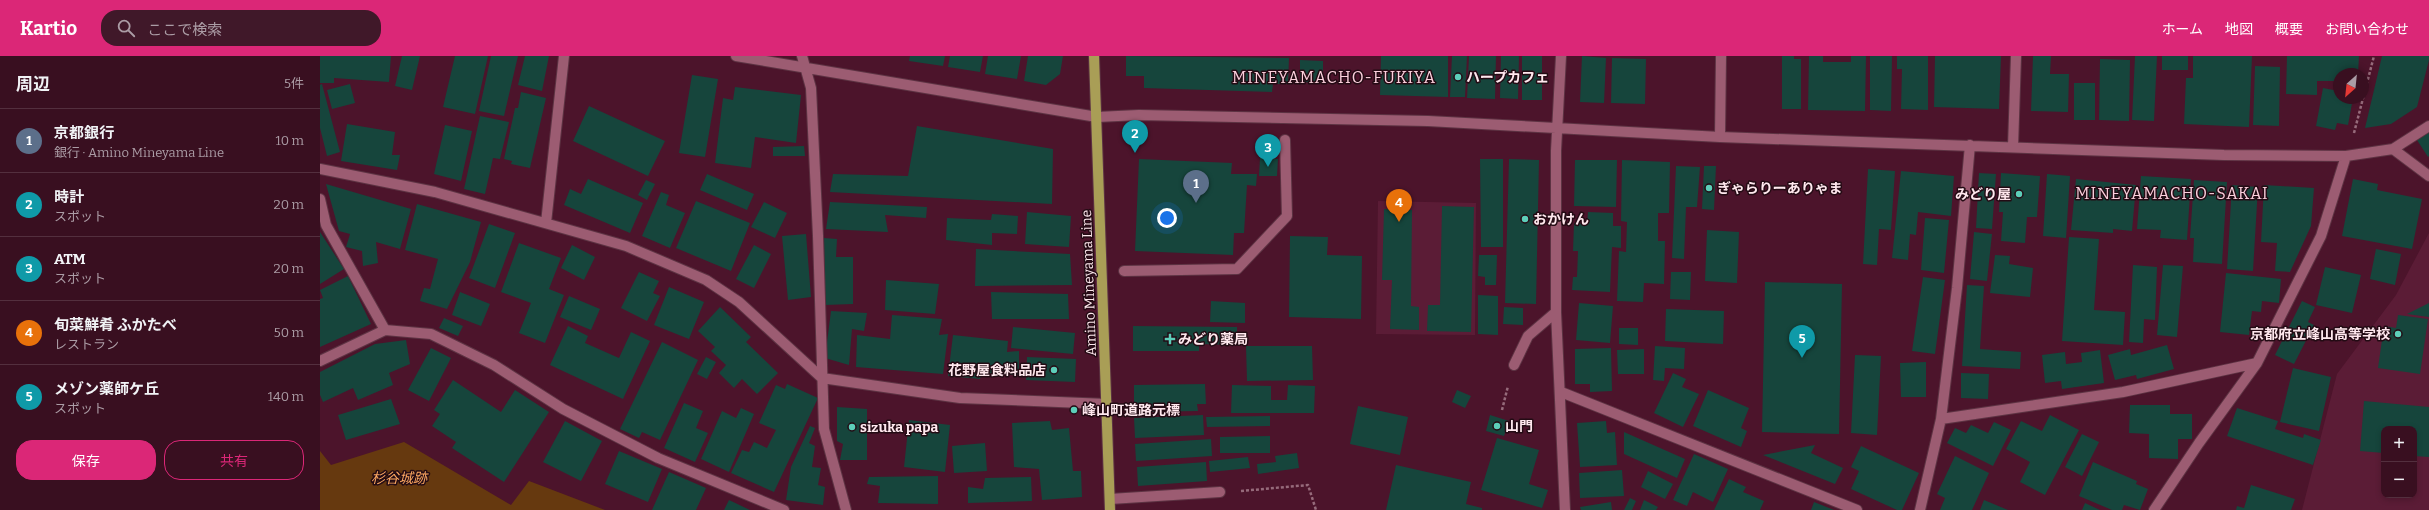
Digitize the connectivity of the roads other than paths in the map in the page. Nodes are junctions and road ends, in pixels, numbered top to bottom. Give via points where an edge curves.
1 (564, 56) edge
2 (736, 56) edge
3 (802, 56) edge
4 (1094, 56) edge
5 (1561, 56) edge
6 (1721, 56) edge
7 (2016, 56) edge
8 (804, 68) junction
9 (1097, 117) junction
10 (2429, 126) edge
11 (1557, 129) junction
12 (1720, 137) junction
13 (1285, 140) dead end
14 (1970, 145) junction
15 (2013, 147) junction
16 (2393, 149) junction
17 (2346, 156) junction
18 (320, 169) edge
19 (2429, 176) edge
20 (320, 199) edge
21 (546, 223) junction
22 (1124, 271) dead end
23 (1556, 312) junction
24 (385, 330) junction
25 (320, 361) edge
26 (2257, 363) junction
27 (1514, 365) dead end
28 (822, 378) junction
29 (1561, 392) junction
30 (1107, 404) junction
31 (1941, 419) junction
32 (1220, 492) road end
33 (1110, 499) junction
34 (784, 510) edge
35 (846, 510) edge
36 (1110, 510) edge
37 (1565, 510) edge
38 (1857, 510) edge
39 (1920, 510) edge
40 (2154, 510) edge

1 - 21 street
2 - 8 street
3 - 8 street
4 - 9 main road, Amino Mineyama Line
5 - 11 street
6 - 12 street
7 - 15 street
8 - 9 street
8 - 28 street via 811,88
9 - 11 street via 1139,115 1428,121
9 - 30 main road, Amino Mineyama Line
10 - 16 street
11 - 12 street
11 - 23 street
12 - 14 street
13 - 22 street via 1286,216 1237,269
14 - 15 street
14 - 31 street via 1957,288
15 - 17 street
16 - 17 street
16 - 19 street
17 - 26 street via 2321,236
18 - 21 street via 434,192
20 - 24 street via 326,225
21 - 28 street via 626,246 706,280 740,302
23 - 27 street via 1528,336
23 - 29 street
24 - 25 street
24 - 34 street via 430,334 494,365 563,409 658,458
26 - 31 street via 2123,392
26 - 40 street
28 - 30 street via 960,398
28 - 35 street via 824,429
29 - 37 street
29 - 38 street
30 - 33 main road, Amino Mineyama Line
31 - 39 street
32 - 33 street
33 - 36 main road, Amino Mineyama Line

